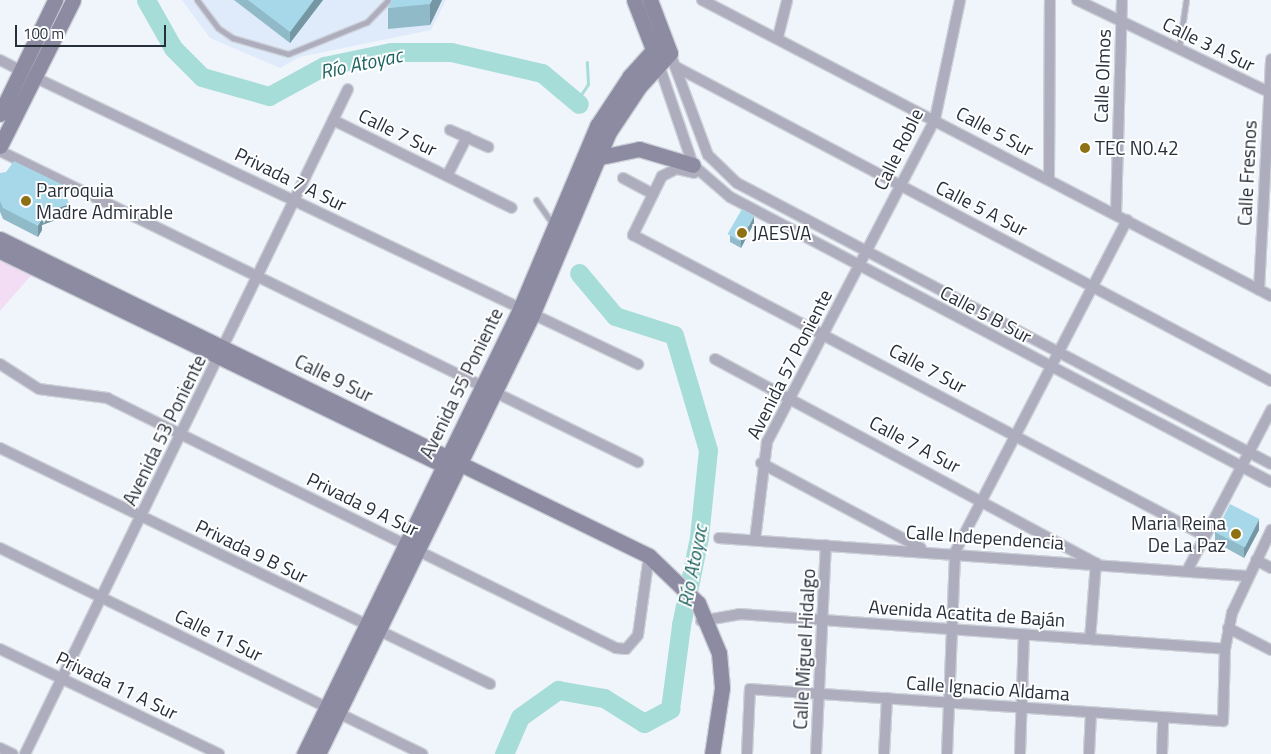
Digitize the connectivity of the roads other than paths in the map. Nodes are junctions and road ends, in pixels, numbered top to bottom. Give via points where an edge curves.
1 (55, 0) edge
2 (73, 0) edge
3 (197, 0) edge
4 (388, 0) edge
5 (634, 0) edge
6 (650, 0) edge
7 (702, 0) edge
8 (787, 0) edge
9 (960, 0) edge
10 (1050, 0) edge
11 (1077, 0) edge
12 (1122, 0) edge
13 (1186, 0) edge
14 (1121, 21) junction
15 (778, 37) junction
16 (664, 38) junction
17 (653, 49) junction
18 (1179, 49) junction
19 (1271, 59) edge
20 (0, 60) edge
21 (673, 60) junction
22 (659, 65) junction
23 (28, 74) junction
24 (348, 90) dead end
25 (1270, 93) edge
26 (0, 114) edge
27 (935, 119) junction
28 (333, 120) junction
29 (450, 130) dead end
30 (466, 137) junction
31 (0, 146) edge
32 (488, 147) dead end
33 (0, 151) edge
34 (596, 158) junction
35 (698, 170) junction
36 (447, 176) junction
37 (623, 178) dead end
38 (1048, 179) junction
39 (900, 186) junction
40 (653, 194) junction
41 (536, 200) dead end
42 (296, 201) junction
43 (512, 208) dead end
44 (1116, 214) junction
45 (1128, 220) junction
46 (555, 227) junction
47 (0, 239) edge
48 (0, 251) edge
49 (867, 251) junction
50 (858, 266) junction
51 (259, 276) junction
52 (1094, 285) junction
53 (1259, 290) junction
54 (1271, 296) edge
55 (526, 312) junction
56 (825, 334) junction
57 (222, 352) junction
58 (1059, 352) junction
59 (715, 359) dead end
60 (0, 364) edge
61 (638, 364) dead end
62 (1051, 368) junction
63 (1271, 381) edge
64 (488, 388) junction
65 (791, 398) junction
66 (1271, 410) edge
67 (1016, 434) junction
68 (181, 436) junction
69 (0, 448) edge
70 (1248, 452) junction
71 (638, 462) dead end
72 (451, 463) junction
73 (761, 463) junction
74 (1271, 464) edge
75 (1240, 467) junction
76 (1271, 482) edge
77 (981, 498) junction
78 (142, 516) junction
79 (1271, 530) edge
80 (1205, 536) junction
81 (719, 538) dead end
82 (755, 540) junction
83 (826, 545) junction
84 (411, 547) junction
85 (0, 548) edge
86 (924, 550) junction
87 (956, 552) junction
88 (648, 560) junction
89 (1256, 560) junction
90 (1096, 563) junction
91 (1271, 568) edge
92 (1187, 571) junction
93 (1247, 576) junction
94 (102, 597) junction
95 (704, 620) junction
96 (822, 620) junction
97 (1228, 628) junction
98 (371, 629) junction
99 (952, 630) junction
100 (1024, 635) junction
101 (1090, 639) junction
102 (0, 649) edge
103 (1225, 649) junction
104 (1271, 650) edge
105 (63, 678) junction
106 (490, 684) dead end
107 (819, 692) junction
108 (887, 698) junction
109 (950, 704) junction
110 (1021, 708) junction
111 (332, 710) junction
112 (1091, 713) junction
113 (1163, 718) junction
114 (0, 748) edge
115 (13, 754) edge
116 (25, 754) edge
117 (218, 754) edge
118 (304, 754) edge
119 (318, 754) edge
120 (423, 754) edge
121 (703, 754) edge
122 (712, 754) edge
123 (747, 754) edge
124 (816, 754) edge
125 (884, 754) edge
126 (948, 754) edge
127 (1020, 754) edge
128 (1089, 754) edge
129 (1162, 754) edge

1 - 23 main road
2 - 23 main road
3 - 4 lane via 218,28 233,38 288,54 367,22
5 - 17 main road
6 - 16 main road
7 - 15 street, Calle 5 Sur
8 - 15 street
9 - 27 street, Calle Roble
10 - 38 street
11 - 14 street, Calle 3 A Sur
12 - 14 street, Calle Olmos
13 - 18 lane
14 - 18 street, Calle 3 A Sur
14 - 44 street, Calle Olmos
15 - 27 street, Calle 5 Sur
16 - 17 main road, Avenida 55 Poniente
16 - 21 main road
17 - 22 main road
17 - 46 main road, Avenida 55 Poniente via 597,126
18 - 25 street, Calle 3 A Sur
19 - 25 street, Calle Fresnos
20 - 23 street, Privada 7 A Sur
21 - 22 main road, Avenida 55 Poniente
21 - 39 street, Calle 5 A Sur
21 - 49 street, Calle 5 B Sur via 708,155 737,183
22 - 34 main road, Avenida 55 Poniente via 622,111
22 - 35 street
23 - 26 main road
23 - 31 main road
23 - 42 street, Privada 7 A Sur
24 - 28 street, Avenida 53 Poniente
25 - 53 street, Calle Fresnos
27 - 38 street, Calle 5 Sur
27 - 39 street, Calle Roble
28 - 36 street, Calle 7 Sur
28 - 42 street, Avenida 53 Poniente
29 - 30 street
30 - 32 street
30 - 36 street, Calle 7 Sur
33 - 51 street
34 - 35 main road via 639,149
34 - 55 main road, Avenida 55 Poniente
35 - 40 street via 668,171
35 - 50 street, Calle 5 B Sur via 730,197
36 - 43 street, Calle 7 Sur
37 - 40 street
38 - 44 street, Calle 5 Sur
39 - 49 street, Calle Roble
39 - 52 street, Calle 5 A Sur
40 - 56 street, Calle 7 Sur via 633,235
41 - 46 lane
42 - 51 street, Avenida 53 Poniente
42 - 55 street, Privada 7 A Sur
44 - 45 street, Calle 5 Sur
45 - 52 street
45 - 53 street, Calle 5 Sur
46 - 55 main road, Avenida 55 Poniente
47 - 57 main road, Calle 9 Sur
48 - 57 main road, Calle 9 Sur
49 - 50 street, Calle Roble
49 - 58 street, Calle 5 B Sur
50 - 56 street, Avenida 57 Poniente
50 - 62 street, Calle 5 B Sur
51 - 57 street, Avenida 53 Poniente
51 - 64 street
52 - 58 street
52 - 63 street, Calle 5 A Sur
53 - 54 street, Calle 5 Sur
55 - 61 street, Privada 7 A Sur
55 - 64 main road, Avenida 55 Poniente
56 - 65 street, Avenida 57 Poniente
56 - 67 street, Calle 7 Sur
57 - 68 street, Avenida 53 Poniente
57 - 72 main road, Calle 9 Sur
58 - 62 street
58 - 70 street, Calle 5 B Sur
59 - 65 street, Calle 7 A Sur
60 - 68 street, Privada 9 A Sur via 39,389 106,398
62 - 67 street
62 - 75 street, Calle 5 B Sur
64 - 71 street
64 - 72 main road, Avenida 55 Poniente
65 - 73 street, Avenida 57 Poniente via 767,442
65 - 77 street, Calle 7 A Sur
66 - 70 street
67 - 77 street
67 - 80 street, Calle 7 Sur
68 - 78 street, Avenida 53 Poniente
68 - 84 street, Privada 9 A Sur
69 - 78 street, Privada 9 B Sur
70 - 74 street, Calle 5 B Sur
70 - 75 street
72 - 84 main road, Avenida 55 Poniente
72 - 88 main road, Calle 9 Sur
73 - 82 street, Avenida 57 Poniente
73 - 86 street
75 - 76 street, Calle 5 B Sur
75 - 80 street
77 - 87 street
77 - 90 street, Calle 7 A Sur
78 - 94 street, Avenida 53 Poniente
78 - 98 street, Privada 9 B Sur
79 - 89 street
80 - 92 street
81 - 82 street, Calle Independencia
82 - 83 street, Calle Independencia
83 - 86 street, Calle Independencia
83 - 96 street, Calle Miguel Hidalgo
84 - 88 street, Privada 9 A Sur via 626,649 638,635
84 - 98 main road, Avenida 55 Poniente
85 - 94 street, Calle 11 Sur
86 - 87 street, Calle Independencia
87 - 90 street, Calle Independencia
87 - 99 street
88 - 95 main road, Calle 9 Sur via 671,579
89 - 91 street
89 - 93 street
90 - 92 street, Calle Independencia
90 - 101 street
92 - 93 street, Calle Independencia
93 - 97 street
94 - 105 street, Avenida 53 Poniente
94 - 111 street, Calle 11 Sur
95 - 96 street, Avenida Acatita de Baján via 739,614
95 - 121 main road via 713,688
95 - 122 main road via 719,653 722,688
96 - 99 street, Avenida Acatita de Baján
96 - 107 street, Calle Miguel Hidalgo
97 - 103 street
97 - 104 street
98 - 106 street, Privada 9 B Sur
98 - 111 main road, Avenida 55 Poniente
99 - 100 street, Avenida Acatita de Baján
99 - 109 street
100 - 101 street, Avenida Acatita de Baján
100 - 110 street
101 - 103 street, Avenida Acatita de Baján
102 - 105 street, Privada 11 A Sur
103 - 113 street, Calle Ignacio Aldama via 1223,721
105 - 116 street, Avenida 53 Poniente
105 - 117 street, Privada 11 A Sur
107 - 108 street, Calle Ignacio Aldama
107 - 123 street, Calle Ignacio Aldama via 750,689
107 - 124 street, Calle Miguel Hidalgo
108 - 109 street, Calle Ignacio Aldama
108 - 125 street
109 - 110 street, Calle Ignacio Aldama
109 - 126 street
110 - 112 street, Calle Ignacio Aldama
110 - 127 street
111 - 118 main road, Avenida 55 Poniente
111 - 119 main road, Avenida 55 Poniente
111 - 120 street, Calle 11 Sur
112 - 113 street, Calle Ignacio Aldama
112 - 128 street
113 - 129 street
114 - 115 street

